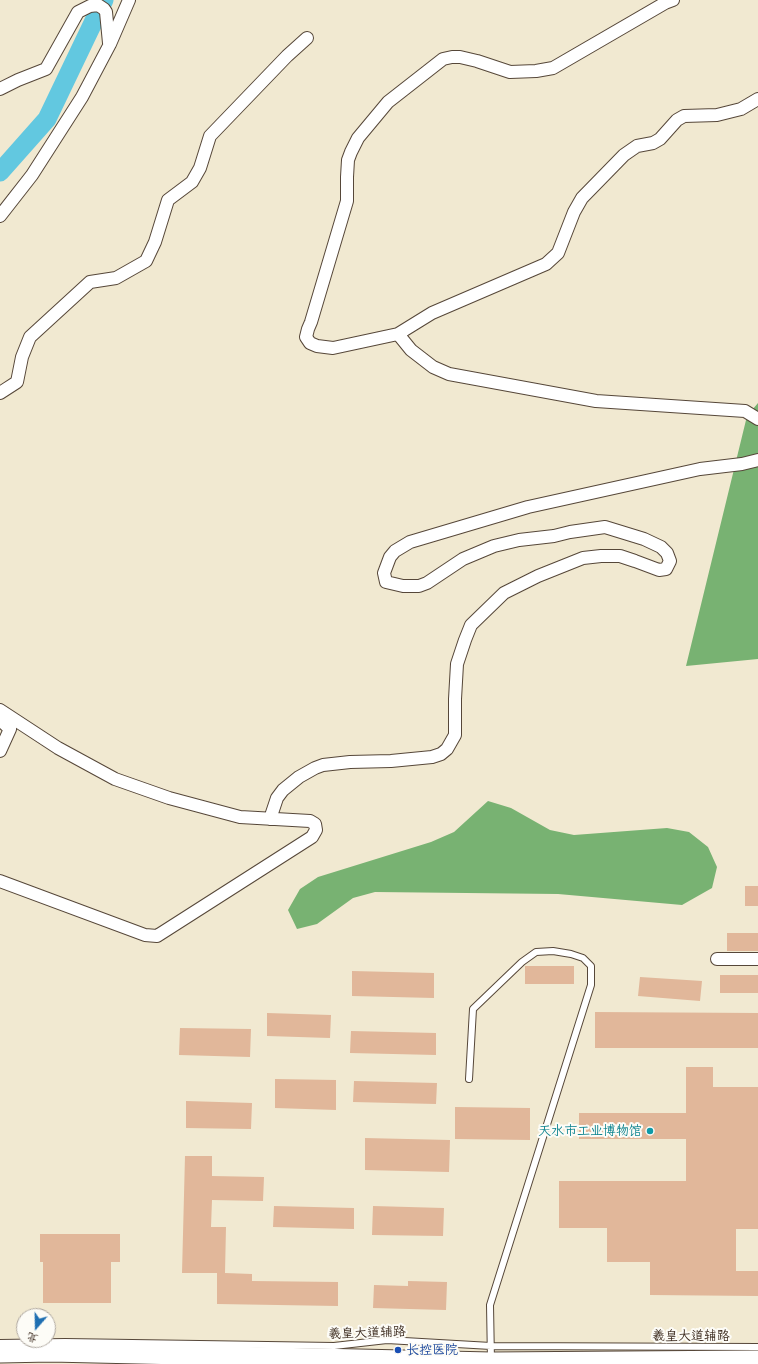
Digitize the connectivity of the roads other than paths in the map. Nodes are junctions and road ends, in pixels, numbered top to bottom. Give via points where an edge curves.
1 (129, 0) edge
2 (673, 0) edge
3 (80, 6) edge
4 (307, 38) dead end
5 (110, 44) junction
6 (0, 89) edge
7 (758, 99) edge
8 (0, 216) edge
9 (398, 334) junction
10 (0, 393) edge
11 (758, 419) edge
12 (758, 460) edge
13 (0, 710) edge
14 (0, 720) edge
15 (0, 751) edge
16 (270, 819) junction
17 (0, 881) edge
18 (717, 959) dead end
19 (758, 959) edge
20 (469, 1079) dead end
21 (0, 1343) edge
22 (758, 1347) edge
23 (0, 1353) edge
24 (491, 1354) junction
25 (758, 1360) edge

1 - 5 street
2 - 9 street via 553,68 510,72 477,60 460,57 443,59 388,102 358,138 348,160 348,201 306,337 310,343 317,346 333,348
3 - 5 street via 99,7 106,12
3 - 6 street via 46,69
4 - 10 street via 210,136 200,168 192,182 168,200 156,242 146,261 116,278 90,282 30,337 22,357 17,382
5 - 8 street via 82,97 32,175
7 - 9 street via 741,109 717,115 684,116 677,120 660,140 637,146 624,155 582,198 558,253 546,264 432,313
9 - 11 street via 411,350 433,367 449,374 596,401 745,411
12 - 16 street via 528,506 410,542 395,551 384,573 386,582 403,586 419,586 434,580 463,559 494,546 606,527 661,547 670,561 666,569 658,570 620,556 583,558 504,593 471,625 465,640 457,664 455,734 447,749 432,757 350,762 315,768 283,790 277,798
13 - 16 street via 58,748 115,779 169,798 240,817
14 - 15 street via 10,729
16 - 17 street via 310,821 316,827 316,832 157,936 145,935
18 - 19 street
20 - 24 lane via 473,1009 536,952 553,951 584,958 590,966 591,985 490,1305
21 - 24 lane, 羲皇大道辅路 via 334,1346 388,1340
22 - 24 lane, 羲皇大道辅路
23 - 24 main road
24 - 25 main road

